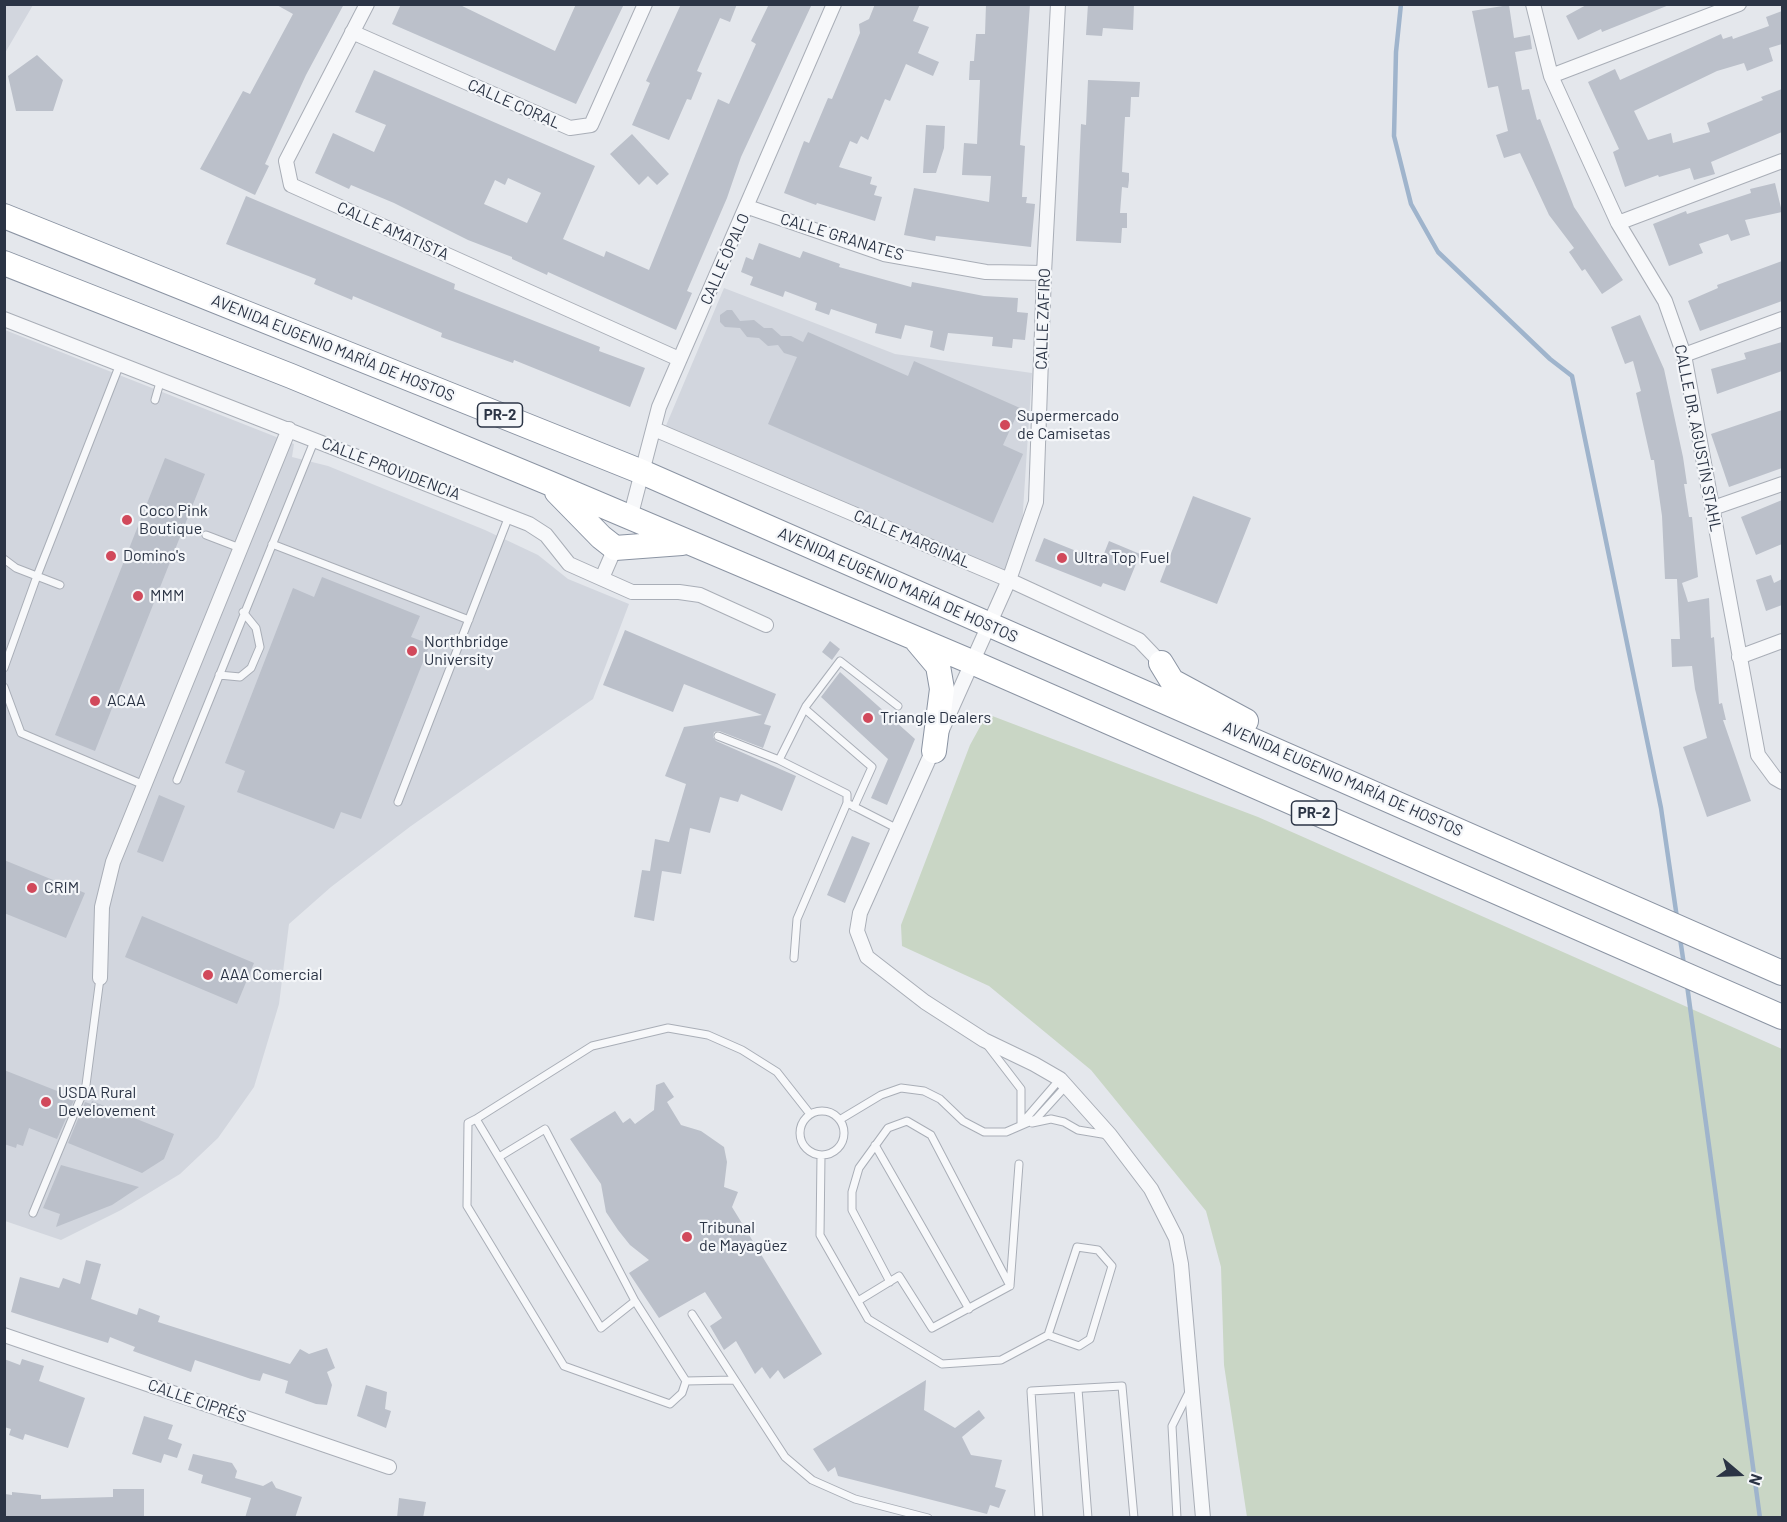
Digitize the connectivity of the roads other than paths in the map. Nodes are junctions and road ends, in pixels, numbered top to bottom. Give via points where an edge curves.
1 (367, 4) edge
2 (645, 4) edge
3 (834, 4) edge
4 (1058, 4) edge
5 (1533, 4) edge
6 (1739, 4) edge
7 (351, 32) junction
8 (1551, 76) junction
9 (1782, 161) edge
10 (748, 207) junction
11 (4, 216) edge
12 (1618, 223) junction
13 (4, 263) edge
14 (1044, 273) junction
15 (4, 319) edge
16 (1782, 319) edge
17 (1684, 355) junction
18 (679, 359) junction
19 (120, 364) junction
20 (161, 379) junction
21 (155, 400) dead end
22 (289, 429) junction
23 (654, 429) junction
24 (315, 439) junction
25 (642, 472) junction
26 (549, 483) junction
27 (1782, 484) edge
28 (1713, 508) junction
29 (509, 516) junction
30 (630, 518) junction
31 (206, 535) dead end
32 (685, 543) junction
33 (272, 544) junction
34 (240, 548) junction
35 (615, 548) junction
36 (4, 559) edge
37 (37, 576) junction
38 (602, 578) junction
39 (1009, 580) junction
40 (60, 585) dead end
41 (243, 612) junction
42 (469, 620) junction
43 (766, 625) dead end
44 (990, 625) junction
45 (915, 639) junction
46 (1782, 641) edge
47 (1739, 657) junction
48 (974, 663) junction
49 (1161, 663) joint
50 (4, 668) edge
51 (219, 675) junction
52 (4, 687) edge
53 (898, 706) dead end
54 (805, 709) junction
55 (718, 736) dead end
56 (934, 751) junction
57 (779, 760) junction
58 (177, 780) dead end
59 (1782, 782) edge
60 (144, 785) junction
61 (1394, 801) junction
62 (398, 802) dead end
63 (850, 805) junction
64 (898, 829) junction
65 (794, 957) dead end
66 (1782, 973) edge
67 (100, 978) joint
68 (1782, 1017) edge
69 (984, 1040) junction
70 (1063, 1083) junction
71 (810, 1114) junction
72 (476, 1119) junction
73 (841, 1119) junction
74 (1021, 1125) junction
75 (1110, 1135) junction
76 (875, 1145) junction
77 (821, 1156) junction
78 (499, 1157) junction
79 (1019, 1164) dead end
80 (33, 1213) dead end
81 (890, 1282) junction
82 (1010, 1286) junction
83 (635, 1301) junction
84 (858, 1301) junction
85 (969, 1309) junction
86 (692, 1314) dead end
87 (4, 1335) edge
88 (1048, 1335) junction
89 (734, 1380) junction
90 (686, 1381) junction
91 (1191, 1387) junction
92 (1078, 1389) junction
93 (389, 1467) dead end
94 (928, 1518) edge
95 (1039, 1518) edge
96 (1088, 1518) edge
97 (1134, 1518) edge
98 (1177, 1518) edge
99 (1203, 1518) edge

1 - 7 street, CALLE AMATISTA
2 - 7 street, CALLE CORAL via 591,124 570,128
3 - 10 street, CALLE ÓPALO
4 - 14 street, CALLE ZAFIRO
5 - 8 street, CALLE DR. AGUSTÍN STAHL
6 - 8 street
7 - 18 street, CALLE AMATISTA via 286,161 291,185
8 - 12 street, CALLE DR. AGUSTÍN STAHL
9 - 12 street
10 - 14 street, CALLE GRANATES via 884,254 986,272
10 - 18 street, CALLE ÓPALO
11 - 25 highway, AVENIDA EUGENIO MARÍA DE HOSTOS / PR-2
12 - 17 street, CALLE DR. AGUSTÍN STAHL via 1665,301
13 - 26 highway, PR-2 via 302,380
14 - 39 street, CALLE ZAFIRO via 1036,502
15 - 19 street, CALLE PROVIDENCIA
16 - 17 street
17 - 28 street, CALLE DR. AGUSTÍN STAHL
18 - 23 street, CALLE ÓPALO
19 - 20 street, CALLE PROVIDENCIA
19 - 37 lane
20 - 21 lane
20 - 22 street, CALLE PROVIDENCIA
22 - 24 street, CALLE PROVIDENCIA
22 - 34 street
23 - 25 street, CALLE ÓPALO
23 - 39 street, CALLE MARGINAL
24 - 29 street, CALLE PROVIDENCIA
24 - 33 lane
25 - 30 street, CALLE ÓPALO
25 - 44 highway, AVENIDA EUGENIO MARÍA DE HOSTOS / PR-2
26 - 30 highway, PR-2
26 - 35 highway
27 - 28 street
28 - 47 street, CALLE DR. AGUSTÍN STAHL
29 - 38 street, CALLE PROVIDENCIA via 546,535 569,564
29 - 42 lane
30 - 32 highway, PR-2
31 - 34 lane
32 - 35 highway
32 - 45 highway, PR-2
33 - 41 lane
33 - 42 lane
34 - 60 street
35 - 38 street
36 - 37 lane
37 - 40 lane
37 - 50 lane
38 - 43 street, CALLE PROVIDENCIA via 632,592 700,595
39 - 44 street, CALLE ZAFIRO
39 - 49 street, CALLE MARGINAL via 1139,640
41 - 51 lane
41 - 51 lane via 256,628 260,647 251,668 240,677
42 - 62 lane
44 - 48 street, CALLE ZAFIRO
44 - 61 highway, AVENIDA EUGENIO MARÍA DE HOSTOS / PR-2
45 - 48 highway, PR-2
45 - 56 highway via 938,666 942,690
46 - 47 street
47 - 59 street, CALLE DR. AGUSTÍN STAHL via 1758,755
48 - 56 street, CALLE ZAFIRO
48 - 68 highway, PR-2
49 - 61 highway via 1172,681
51 - 58 lane
52 - 60 lane via 21,733
53 - 54 lane via 840,661
54 - 57 lane
54 - 63 lane via 872,767
55 - 57 lane
56 - 64 street, CALLE ZAFIRO
57 - 63 lane via 847,794
60 - 67 street via 113,862 102,907
61 - 66 highway, AVENIDA EUGENIO MARÍA DE HOSTOS / PR-2
63 - 64 lane
63 - 65 lane via 797,919
64 - 69 street, CALLE ZAFIRO via 860,913 858,941 867,957 925,1002
67 - 80 lane via 86,1085
69 - 70 street, CALLE ZAFIRO
69 - 74 lane via 1021,1089
70 - 74 lane via 1036,1119
70 - 75 street, CALLE ZAFIRO
71 - 72 lane via 777,1072 742,1050 708,1035 668,1028 592,1046
71 - 73 lane via 826,1110
71 - 77 lane via 801,1125 801,1139 808,1151
72 - 78 lane
72 - 90 lane via 468,1123 467,1206 564,1366 670,1404 682,1394
73 - 74 lane via 901,1088 924,1090 984,1132 1006,1132
73 - 77 lane via 845,1135 837,1151
74 - 75 lane via 1051,1119 1078,1131
75 - 91 street, CALLE ZAFIRO via 1151,1189 1176,1238
76 - 81 lane via 860,1168 852,1192 852,1210
76 - 82 lane via 888,1128 907,1121 931,1135
76 - 85 lane
77 - 84 lane via 820,1235
78 - 83 lane via 602,1328
78 - 83 lane via 544,1129
79 - 82 lane
81 - 84 lane
81 - 85 lane via 899,1276 932,1328
82 - 85 lane
83 - 90 lane
84 - 88 lane via 868,1319 942,1364 1002,1360
86 - 89 lane
87 - 93 street, CALLE CIPRÉS
88 - 88 lane via 1079,1347 1090,1339 1112,1266 1098,1250 1077,1247
89 - 90 lane
89 - 94 lane via 784,1457 812,1480 855,1499
91 - 98 lane via 1172,1426
91 - 99 street, CALLE ZAFIRO
92 - 95 lane via 1032,1391
92 - 96 lane
92 - 97 lane via 1122,1386

